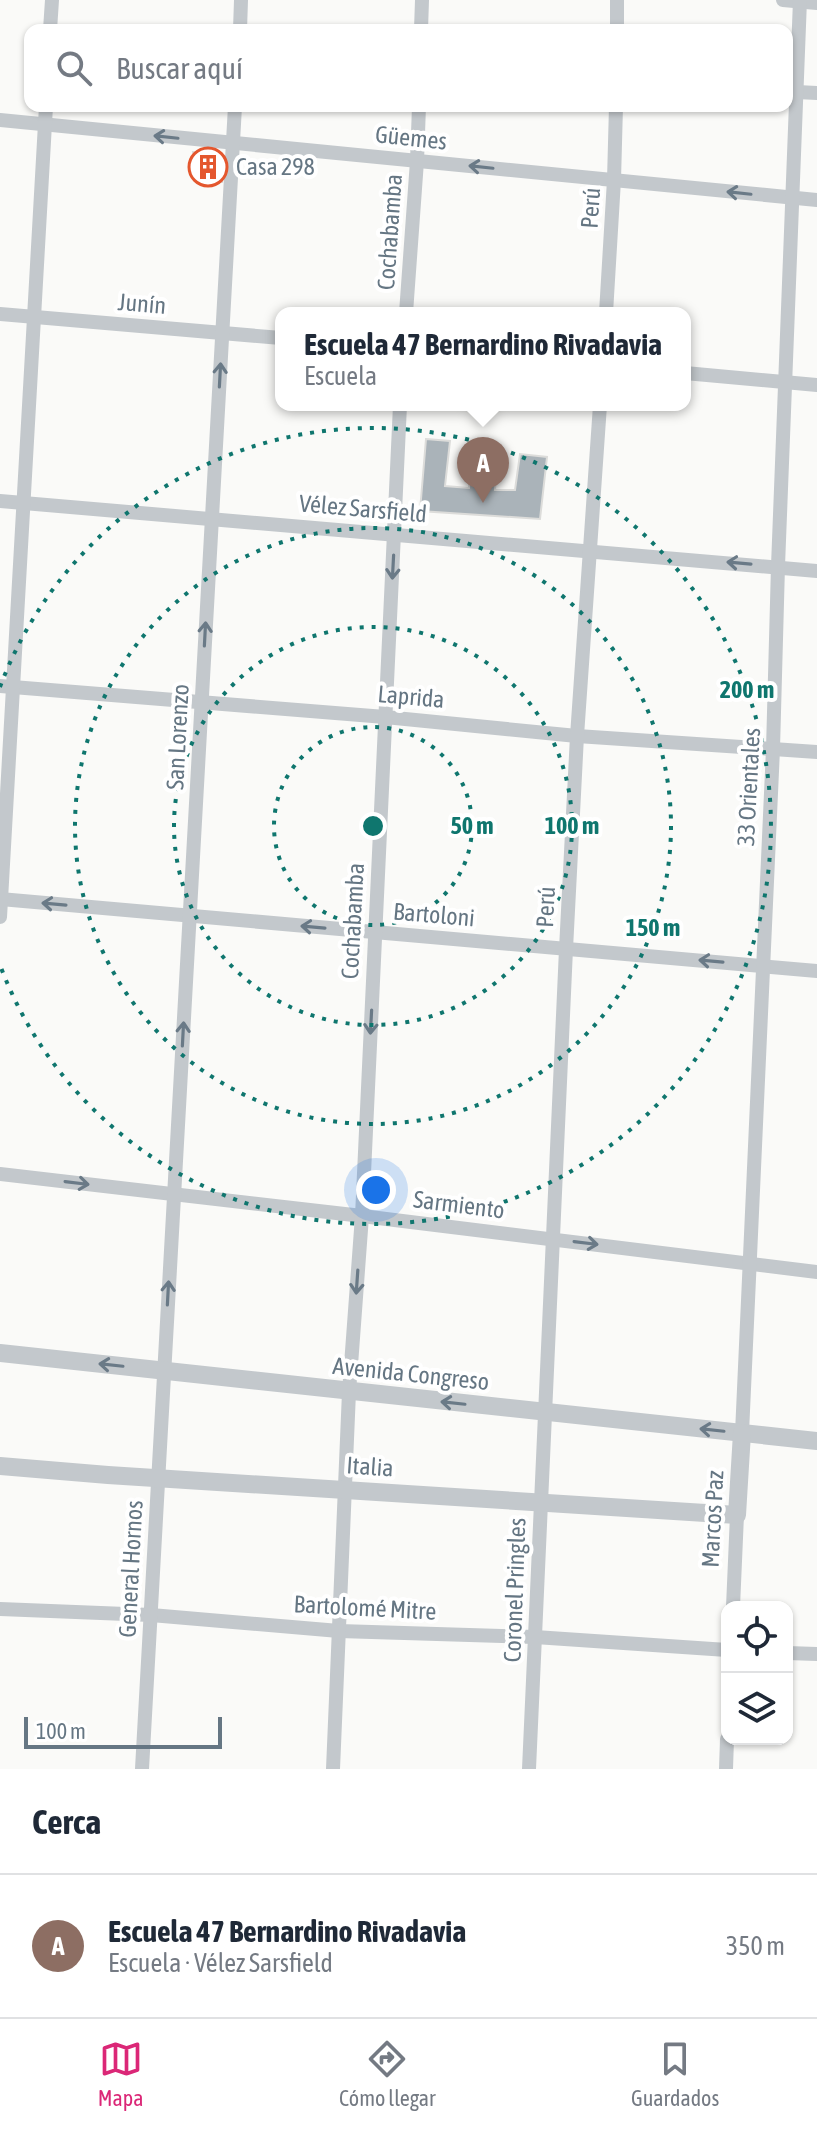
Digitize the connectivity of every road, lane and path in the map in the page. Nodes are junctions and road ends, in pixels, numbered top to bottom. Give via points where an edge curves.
1 (52, 0) edge
2 (241, 0) edge
3 (422, 0) edge
4 (617, 0) edge
5 (783, 0) edge
6 (800, 1) edge
7 (817, 3) edge
8 (50, 24) edge
9 (240, 24) edge
10 (421, 24) edge
11 (617, 24) edge
12 (797, 92) junction
13 (817, 93) edge
14 (46, 112) edge
15 (235, 112) edge
16 (419, 112) edge
17 (616, 112) edge
18 (0, 120) edge
19 (45, 125) junction
20 (233, 143) junction
21 (417, 161) junction
22 (614, 180) junction
23 (793, 198) junction
24 (817, 200) edge
25 (406, 307) edge
26 (606, 307) edge
27 (0, 314) edge
28 (34, 317) junction
29 (223, 333) junction
30 (275, 337) edge
31 (691, 374) edge
32 (785, 382) junction
33 (817, 385) edge
34 (400, 411) edge
35 (600, 411) edge
36 (0, 501) edge
37 (24, 503) junction
38 (212, 519) junction
39 (394, 534) junction
40 (591, 551) junction
41 (778, 566) junction
42 (817, 571) edge
43 (7, 687) edge
44 (202, 702) junction
45 (385, 717) junction
46 (577, 736) junction
47 (773, 749) junction
48 (817, 752) edge
49 (0, 899) edge
50 (189, 916) junction
51 (0, 917) edge
52 (375, 932) junction
53 (566, 949) junction
54 (762, 966) junction
55 (817, 971) edge
56 (0, 1174) edge
57 (174, 1194) junction
58 (362, 1216) junction
59 (553, 1239) junction
60 (749, 1264) junction
61 (817, 1272) edge
62 (0, 1353) edge
63 (164, 1371) junction
64 (349, 1392) junction
65 (545, 1412) junction
66 (742, 1433) junction
67 (817, 1441) edge
68 (0, 1466) edge
69 (158, 1478) junction
70 (345, 1490) junction
71 (541, 1503) junction
72 (737, 1515) junction
73 (733, 1601) edge
74 (0, 1609) edge
75 (151, 1615) junction
76 (339, 1631) junction
77 (535, 1637) junction
78 (721, 1650) edge
79 (793, 1653) edge
80 (817, 1654) edge
81 (727, 1745) edge
82 (142, 1769) edge
83 (333, 1769) edge
84 (529, 1769) edge
85 (726, 1769) edge

1 - 8 street
2 - 9 street
3 - 10 street
4 - 11 street
5 - 6 street
6 - 7 street
6 - 12 street, 33 Orientales
12 - 13 street
12 - 23 street, 33 Orientales
14 - 19 street
15 - 20 street, San Lorenzo
16 - 21 street, Cochabamba
17 - 22 street, Perú
18 - 19 street, Güemes
20 -> 19 street, Güemes
19 - 28 street
20 - 21 street, Güemes
20 - 29 street, San Lorenzo
22 -> 21 street, Güemes
21 - 25 street, Cochabamba
23 -> 22 street, Güemes
22 - 26 street, Perú
23 - 24 street, Güemes
23 - 32 street, 33 Orientales
27 - 28 street, Junín
28 - 29 street, Junín
28 - 37 street
29 - 30 street, Junín
38 -> 29 street, San Lorenzo
31 - 32 street
32 - 33 street
32 - 41 street, 33 Orientales
34 - 39 street, Cochabamba
35 - 40 street, Perú
36 - 37 street, Vélez Sarsfield
37 - 38 street, Vélez Sarsfield
37 - 43 street
38 - 39 street, Vélez Sarsfield
44 -> 38 street, San Lorenzo
39 - 40 street, Vélez Sarsfield
39 -> 45 street, Cochabamba
41 -> 40 street, Vélez Sarsfield
40 - 46 street, Perú
41 - 42 street, Vélez Sarsfield
41 - 47 street, 33 Orientales
43 - 44 street, Laprida
43 - 49 street
44 - 45 street, Laprida
44 - 50 street, San Lorenzo
45 - 46 street, Laprida
45 - 52 street, Cochabamba
46 - 47 street, Laprida
46 - 53 street, Perú
47 - 48 street, Laprida
47 - 54 street, 33 Orientales
50 -> 49 street, Bartoloni
49 - 51 street
52 -> 50 street, Bartoloni
57 -> 50 street, San Lorenzo
52 - 53 street, Bartoloni
52 -> 58 street, Cochabamba
54 -> 53 street, Bartoloni
53 - 59 street, Perú
54 - 55 street, Bartoloni
54 - 60 street, 33 Orientales
56 -> 57 street, Sarmiento
57 - 58 street, Sarmiento
63 -> 57 street, San Lorenzo
58 - 59 street, Sarmiento
58 -> 64 street, Cochabamba
59 -> 60 street, Sarmiento
59 - 65 street, Perú
60 - 61 street, Sarmiento
60 - 66 street, 33 Orientales
63 -> 62 street, Avenida Congreso
63 - 64 street, Avenida Congreso
63 - 69 street, General Hornos
65 -> 64 street, Avenida Congreso
64 - 70 street, Cochabamba
66 -> 65 street, Avenida Congreso
65 - 71 street, Coronel Pringles
66 - 67 street, Avenida Congreso
66 - 72 street, Marcos Paz
68 - 69 street, Italia
69 - 70 street, Italia
69 - 75 street, General Hornos
70 - 71 street, Italia
70 - 76 street, Cochabamba
71 - 72 street, Italia
71 - 77 street, Coronel Pringles
72 - 73 street, Marcos Paz
74 - 75 street, Bartolomé Mitre
75 - 76 street, Bartolomé Mitre
75 - 82 street, General Hornos
76 - 77 street, Bartolomé Mitre
76 - 83 street, Cochabamba
77 - 78 street, Bartolomé Mitre
77 - 84 street, Coronel Pringles
79 - 80 street
81 - 85 street

